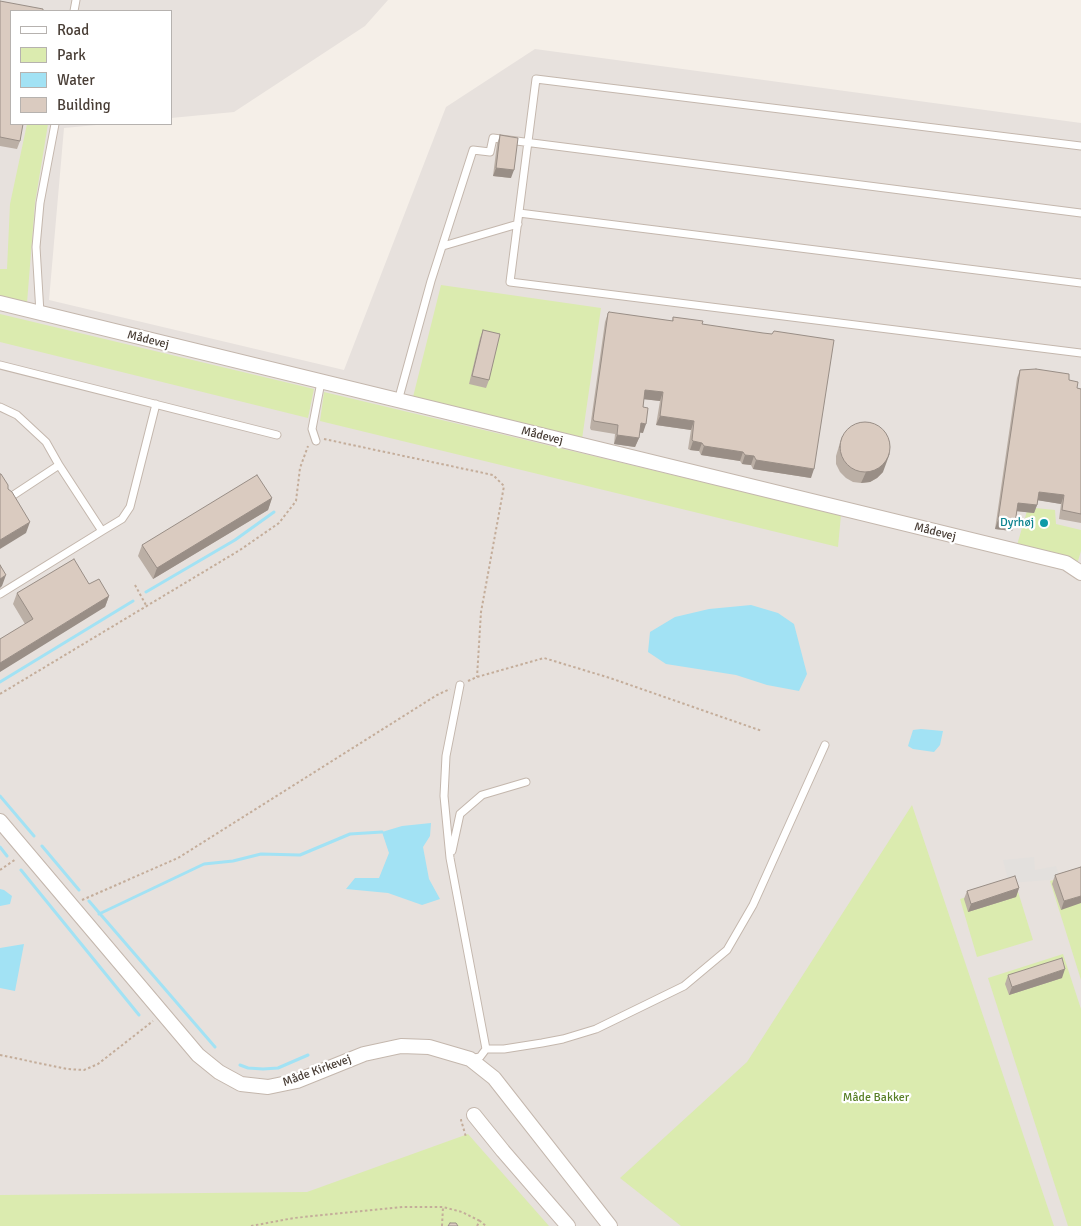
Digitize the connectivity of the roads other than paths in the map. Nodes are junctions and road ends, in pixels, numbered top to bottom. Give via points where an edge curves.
1 (55, 125) edge
2 (528, 143) junction
3 (1081, 146) edge
4 (519, 212) junction
5 (1081, 213) edge
6 (518, 224) junction
7 (443, 246) junction
8 (1081, 283) edge
9 (0, 304) edge
10 (40, 313) junction
11 (1081, 353) edge
12 (0, 365) edge
13 (321, 382) junction
14 (398, 401) junction
15 (156, 404) junction
16 (0, 407) edge
17 (277, 435) dead end
18 (316, 441) road end
19 (59, 465) junction
20 (9, 498) edge
21 (102, 531) junction
22 (1081, 573) edge
23 (0, 594) edge
24 (460, 685) road end
25 (825, 744) dead end
26 (526, 782) dead end
27 (0, 821) edge
28 (450, 858) junction
29 (486, 1049) junction
30 (470, 1059) junction
31 (474, 1115) dead end
32 (568, 1226) edge
33 (610, 1226) edge

1 - 10 lane via 40,203 36,247
2 - 3 lane via 536,79
2 - 4 lane
2 - 5 lane
2 - 7 lane via 493,138 490,152 474,150
4 - 6 lane
4 - 8 lane
6 - 7 lane
6 - 11 lane via 510,282
7 - 14 lane
9 - 10 street, Mådevej
10 - 13 street, Mådevej
12 - 15 lane
13 - 14 street, Mådevej
13 - 18 lane via 312,429
14 - 22 street, Mådevej via 1066,563
15 - 17 lane
15 - 21 lane via 130,507 122,518
16 - 19 lane via 17,415 46,442
19 - 20 lane
19 - 21 lane
21 - 23 lane
24 - 28 lane via 446,756 444,796
25 - 29 lane via 753,905 728,950 684,986 596,1029 542,1043
26 - 28 lane via 482,795 460,814
27 - 30 street, Måde Kirkevej via 198,1055 241,1084 280,1086 364,1054 401,1046 428,1047
28 - 29 lane
29 - 30 lane via 480,1057
30 - 33 street, Måde Kirkevej via 494,1078
31 - 32 street

